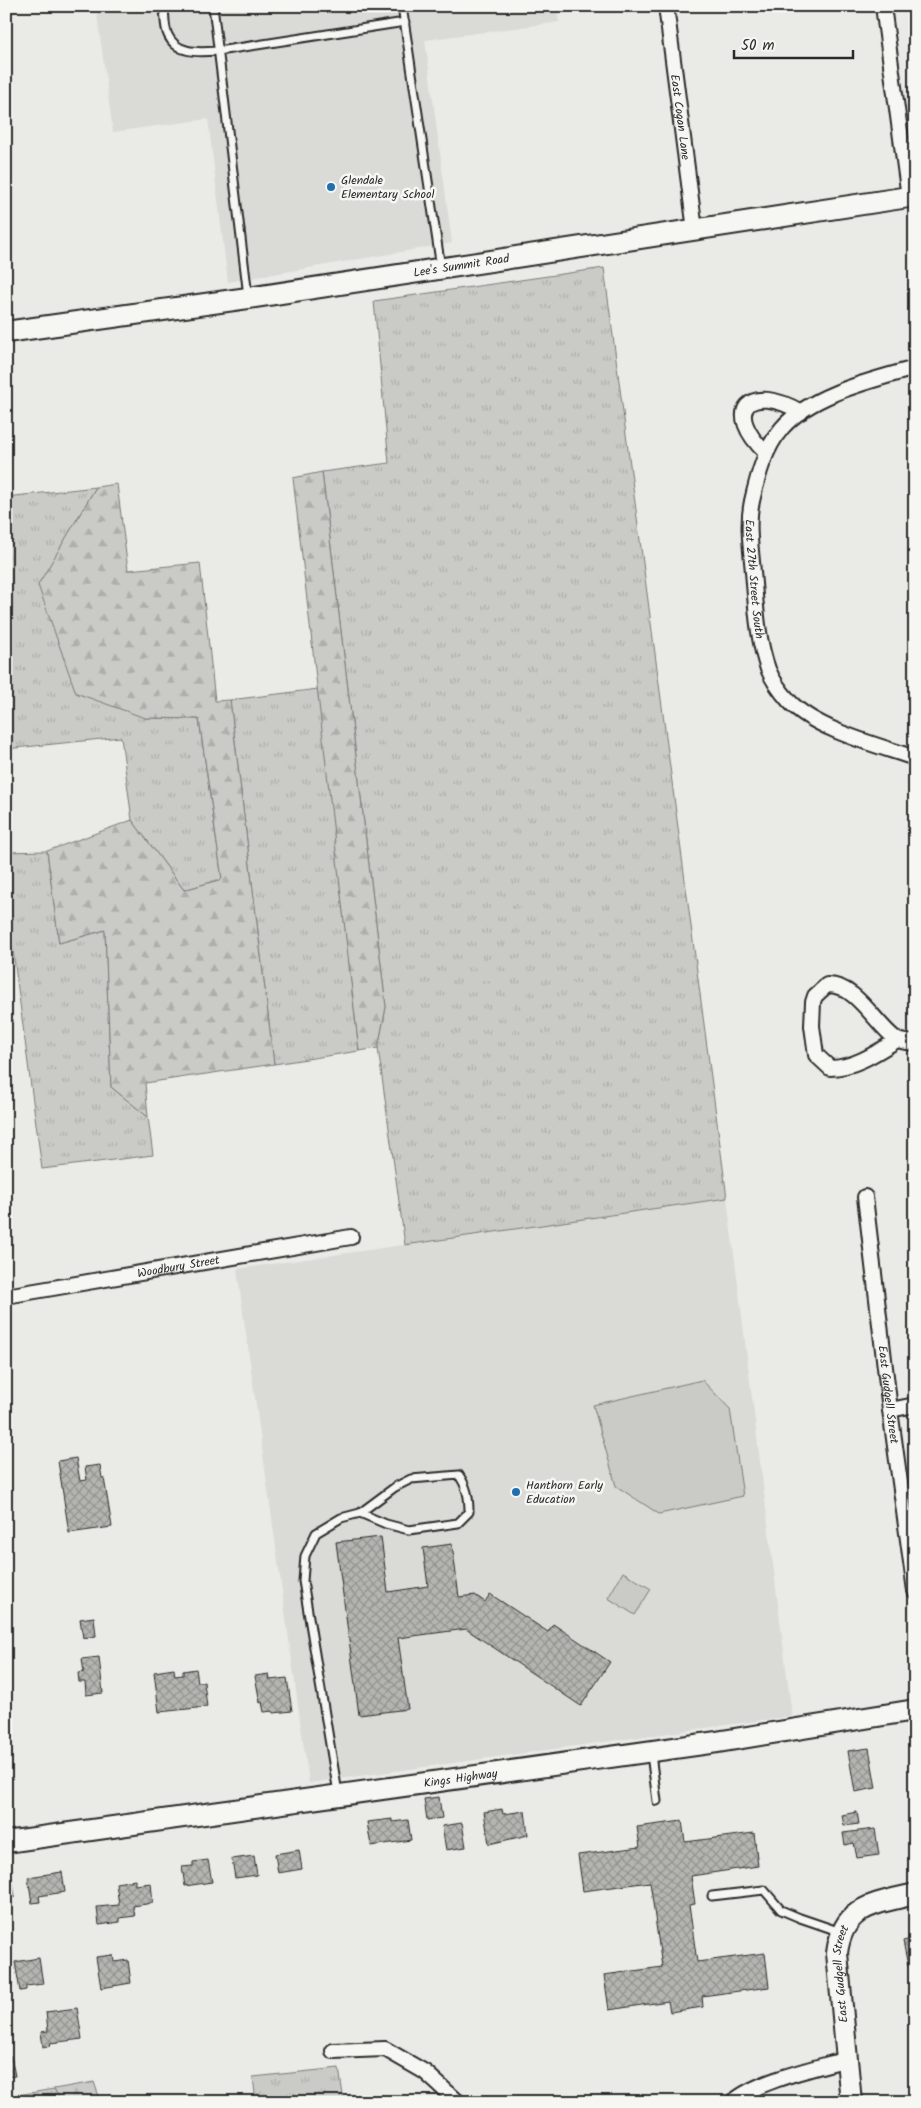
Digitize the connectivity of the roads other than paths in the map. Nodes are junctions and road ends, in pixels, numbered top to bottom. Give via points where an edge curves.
1 (164, 6) edge
2 (214, 6) edge
3 (402, 6) edge
4 (666, 6) edge
5 (883, 6) edge
6 (405, 22) junction
7 (218, 51) junction
8 (912, 197) edge
9 (695, 230) junction
10 (441, 268) junction
11 (248, 298) junction
12 (6, 332) edge
13 (915, 368) edge
14 (801, 412) junction
15 (766, 453) junction
16 (915, 758) edge
17 (897, 1040) junction
18 (915, 1043) edge
19 (865, 1197) dead end
20 (351, 1237) dead end
21 (6, 1296) edge
22 (915, 1405) edge
23 (890, 1410) junction
24 (360, 1513) junction
25 (915, 1592) edge
26 (915, 1710) edge
27 (651, 1751) junction
28 (338, 1795) junction
29 (657, 1801) dead end
30 (6, 1842) edge
31 (915, 1894) edge
32 (712, 1896) dead end
33 (841, 1932) junction
34 (333, 2051) dead end
35 (847, 2059) junction
36 (458, 2102) edge
37 (734, 2102) edge
38 (851, 2102) edge

1 - 7 lane via 168,35 181,49
2 - 7 lane
3 - 6 lane
4 - 9 street, East Cogan Lane
5 - 8 street
6 - 7 lane
6 - 10 lane
7 - 11 lane
8 - 9 street, Lee's Summit Road
9 - 10 street, Lee's Summit Road
10 - 11 street, Lee's Summit Road
11 - 12 street, Lee's Summit Road
13 - 14 street, East 27th Street South via 838,392
14 - 15 street, East 27th Street South via 783,428
14 - 15 street via 766,399 755,399 747,404 744,411 746,425 753,441
15 - 16 street, East 27th Street South via 752,502 749,531 759,635 768,671 789,701 815,721
17 - 17 street via 842,987 827,985 815,996 812,1026 816,1055 830,1068 859,1063
17 - 18 street
19 - 23 street, East Gudgell Street
20 - 21 street, Woodbury Street
22 - 23 street
23 - 25 street, East Gudgell Street
24 - 24 lane via 411,1479 459,1475 467,1486 469,1512 458,1524 409,1530
24 - 28 lane via 341,1518 316,1533 305,1556 303,1581
26 - 27 street, Kings Highway
27 - 28 street, Kings Highway
27 - 29 lane
28 - 30 street, Kings Highway
31 - 33 street, East Gudgell Street via 860,1910
32 - 33 lane via 764,1890 781,1910
33 - 35 street, East Gudgell Street via 837,1953
34 - 36 street via 385,2049 425,2072
35 - 37 street via 776,2081 741,2095
35 - 38 street, East Gudgell Street

